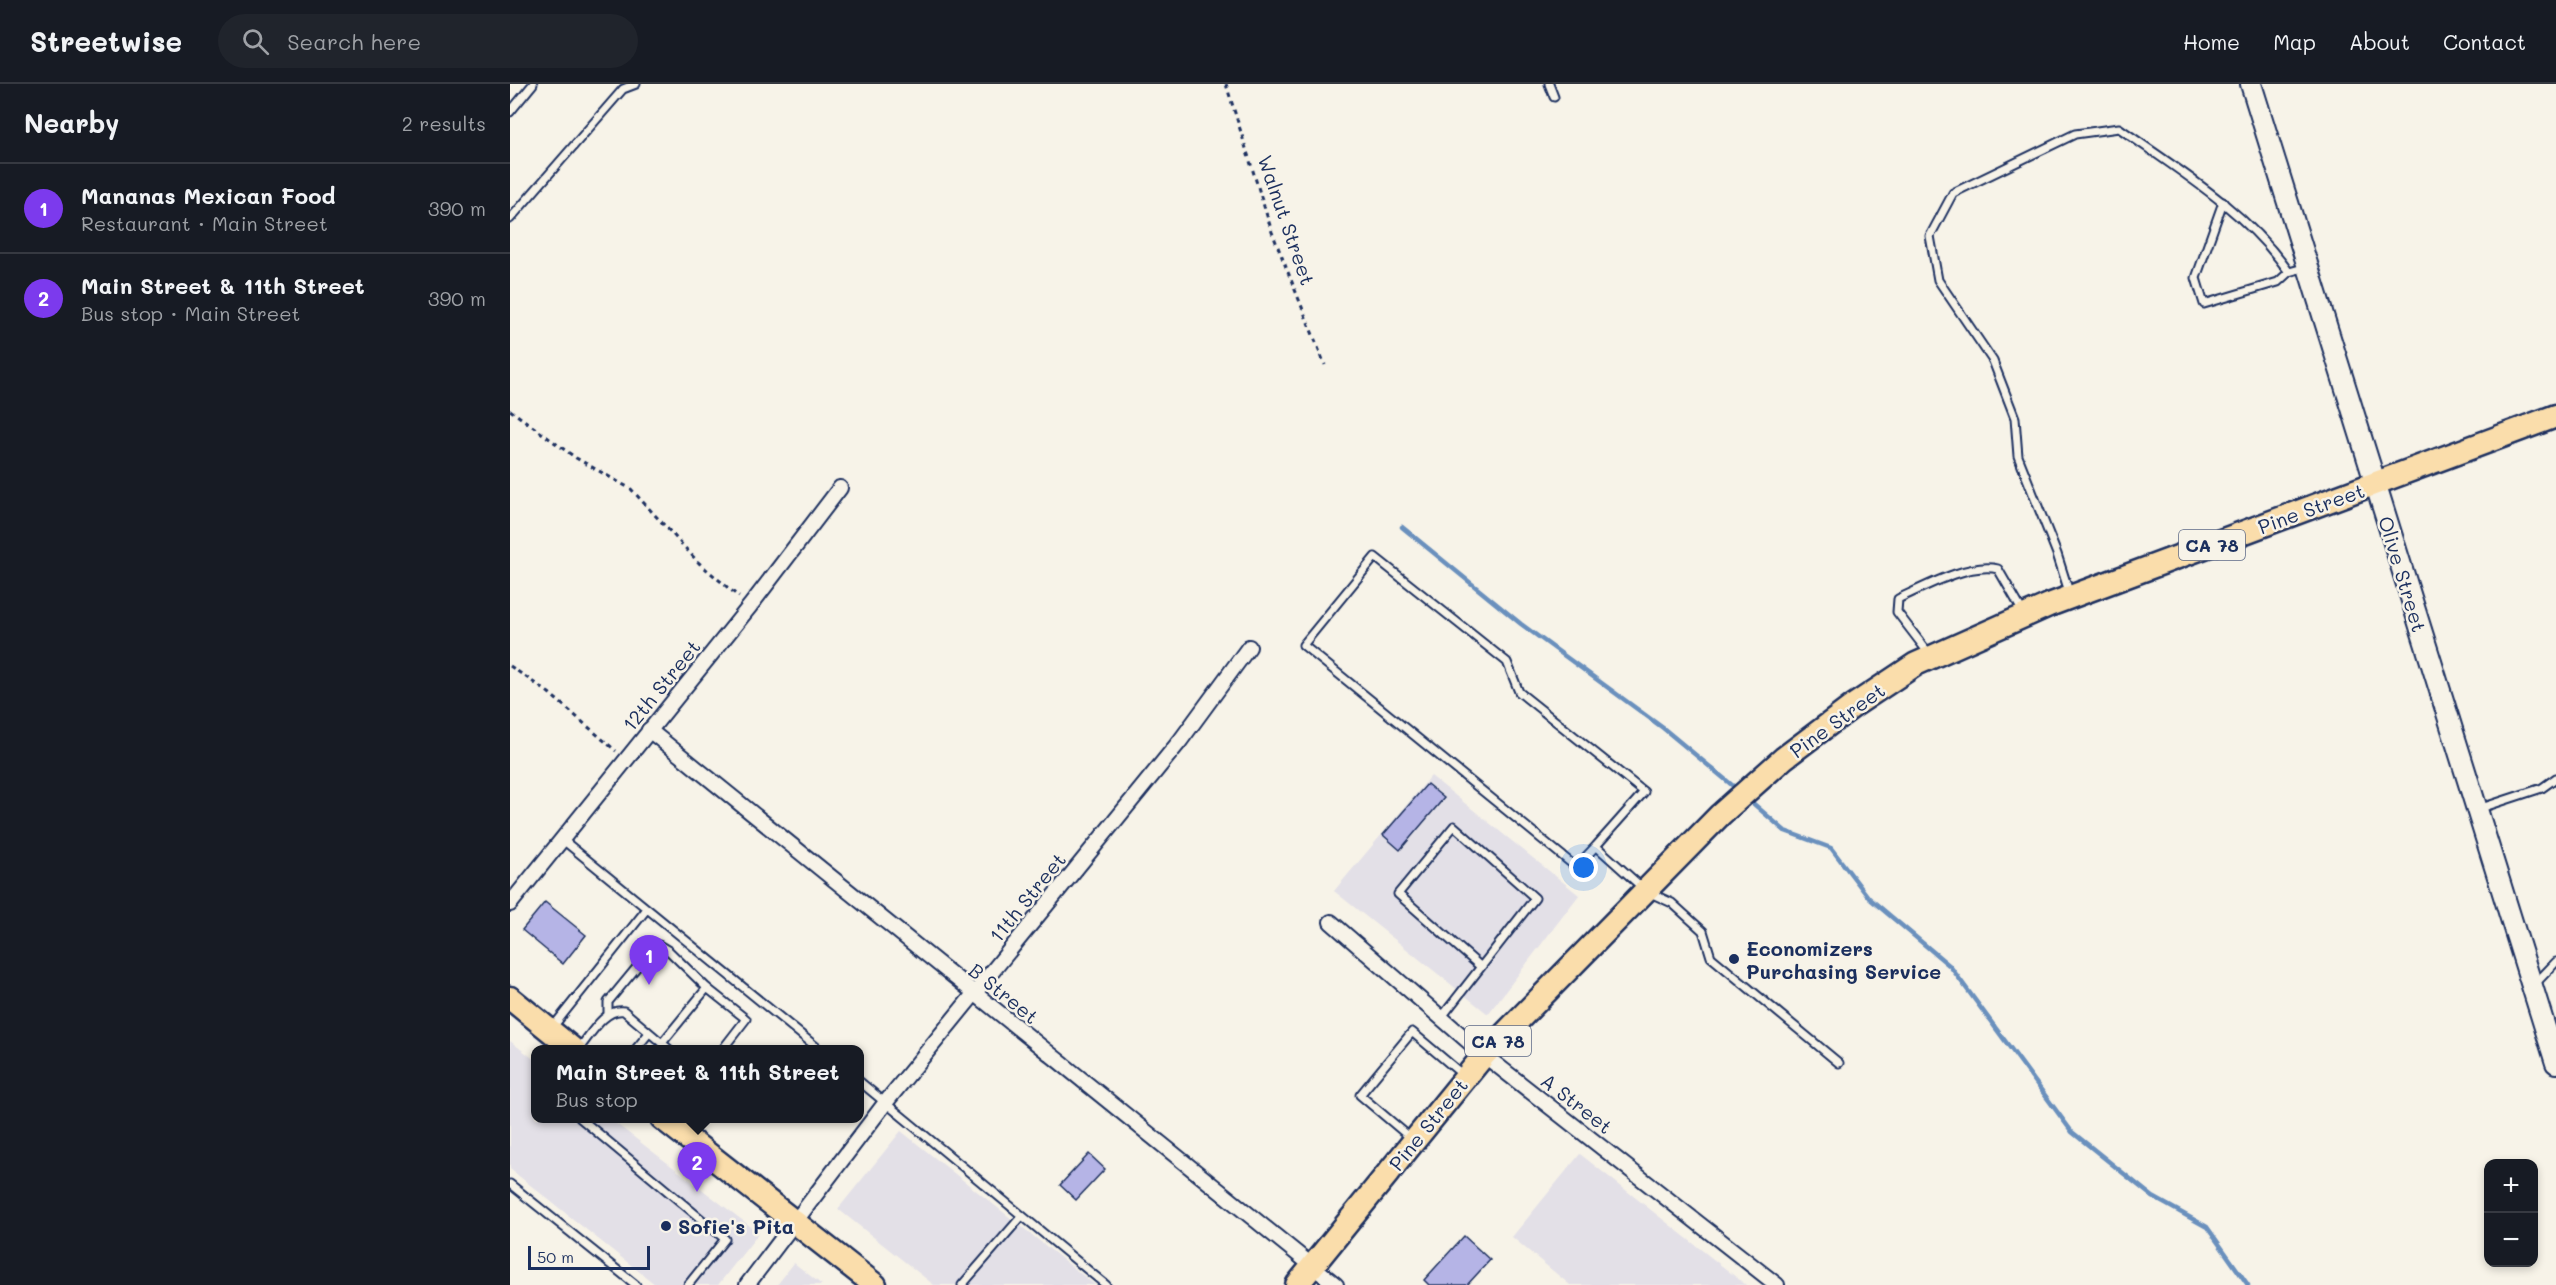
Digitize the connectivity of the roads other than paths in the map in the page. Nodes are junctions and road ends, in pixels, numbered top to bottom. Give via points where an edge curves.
1 (533, 84) edge
2 (636, 84) edge
3 (1549, 84) edge
4 (2251, 84) edge
5 (1554, 97) dead end
6 (510, 112) edge
7 (2223, 202) junction
8 (510, 219) edge
9 (2298, 269) junction
10 (2556, 416) edge
11 (2374, 484) junction
12 (840, 488) dead end
13 (2070, 598) junction
14 (2025, 616) junction
15 (1249, 648) dead end
16 (1932, 657) junction
17 (649, 730) junction
18 (2556, 778) edge
19 (2476, 810) junction
20 (563, 840) junction
21 (1596, 846) junction
22 (1646, 891) junction
23 (510, 904) edge
24 (646, 910) junction
25 (1331, 922) dead end
26 (2556, 962) edge
27 (1481, 967) junction
28 (2532, 987) junction
29 (707, 988) junction
30 (973, 993) junction
31 (510, 998) edge
32 (608, 1014) junction
33 (1441, 1018) junction
34 (550, 1030) junction
35 (649, 1033) junction
36 (662, 1043) junction
37 (570, 1045) edge
38 (580, 1045) edge
39 (639, 1045) edge
40 (664, 1045) edge
41 (726, 1045) edge
42 (814, 1045) edge
43 (1484, 1055) junction
44 (1839, 1063) dead end
45 (2556, 1064) edge
46 (1466, 1078) junction
47 (864, 1085) edge
48 (886, 1102) junction
49 (585, 1123) edge
50 (669, 1123) edge
51 (1414, 1141) junction
52 (510, 1184) edge
53 (1021, 1216) junction
54 (794, 1224) junction
55 (1312, 1265) junction
56 (636, 1285) edge
57 (688, 1285) edge
58 (747, 1285) edge
59 (874, 1285) edge
60 (963, 1285) edge
61 (1106, 1285) edge
62 (1297, 1285) edge
63 (1336, 1285) edge
64 (1778, 1285) edge

1 - 6 lane
2 - 8 lane via 623,89
3 - 5 lane
4 - 9 street, Olive Street
7 - 9 lane
7 - 9 lane via 2196,278 2204,304 2278,282
7 - 13 lane via 2119,128 2074,134 1953,193 1930,236 1938,280 1993,361 2015,418 2018,456
9 - 11 street, Olive Street
10 - 11 main road, Pine Street / CA 78
11 - 13 main road, Pine Street / CA 78
11 - 19 street, Olive Street
12 - 17 street, 12th Street
13 - 14 main road, Pine Street / CA 78
14 - 16 main road, Pine Street / CA 78
14 - 16 lane via 1998,569 1986,566 1898,599 1897,612
15 - 30 street, 11th Street via 1180,741
16 - 22 main road, Pine Street / CA 78 via 1853,706 1784,758 1720,815
17 - 20 street, 12th Street
17 - 30 street, B Street
18 - 19 lane via 2542,788
19 - 28 street, Olive Street
20 - 23 street, 12th Street
20 - 24 lane
21 - 21 lane via 1644,792 1519,692 1507,662 1375,557 1303,645 1576,867
21 - 22 lane
22 - 43 main road, Pine Street / CA 78
22 - 44 lane via 1672,903 1703,932 1711,957
24 - 34 lane
24 - 42 lane
25 - 33 street, A Street
26 - 28 lane
27 - 27 lane via 1535,898 1454,826 1398,894
27 - 33 lane
28 - 45 street, Olive Street
29 - 32 lane via 659,945 608,1002
29 - 36 lane
29 - 41 lane via 746,1019
30 - 48 street, 11th Street
30 - 55 street, B Street
31 - 34 main road
32 - 35 lane via 624,1011
32 - 38 lane
33 - 43 street, A Street
34 - 37 main road
35 - 36 lane
35 - 39 lane
36 - 40 lane
43 - 46 main road, Pine Street / CA 78
43 - 64 street, A Street
46 - 51 main road, Pine Street / CA 78
46 - 51 lane via 1412,1032 1367,1086 1360,1095
47 - 48 lane
48 - 53 lane
48 - 54 street, 11th Street
49 - 57 lane via 725,1239
50 - 54 main road
51 - 55 main road, Pine Street / CA 78
52 - 56 lane
53 - 60 lane
53 - 61 lane
54 - 58 street, 11th Street
54 - 59 main road
55 - 62 main road, Pine Street / CA 78
55 - 63 street, B Street

